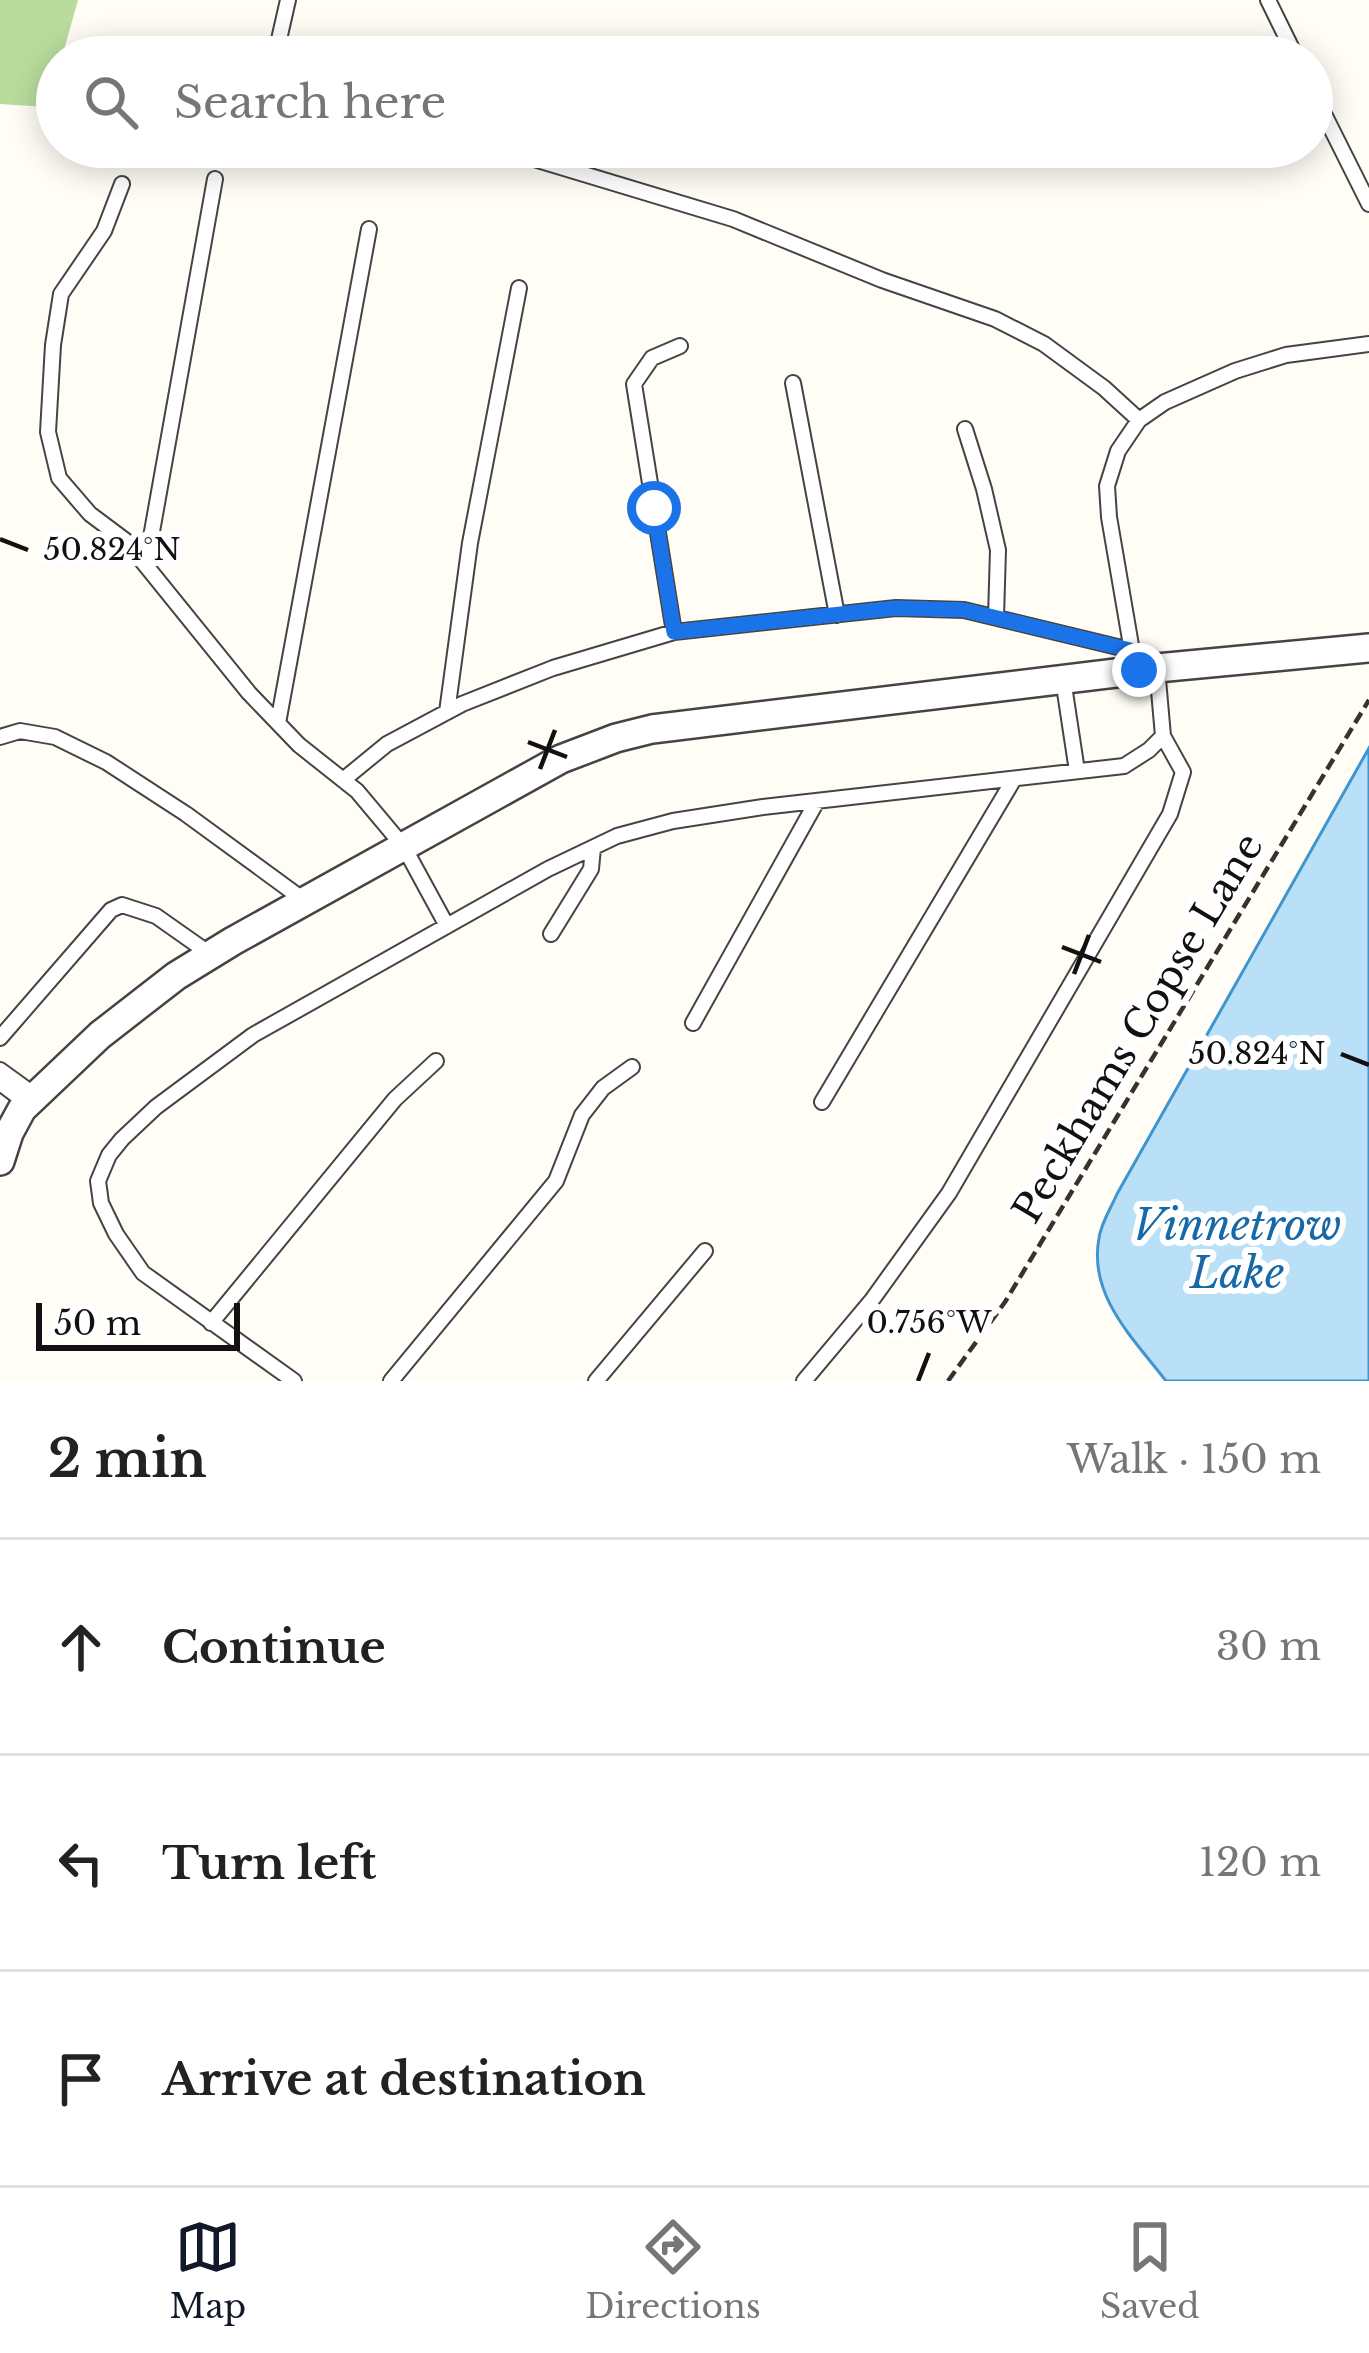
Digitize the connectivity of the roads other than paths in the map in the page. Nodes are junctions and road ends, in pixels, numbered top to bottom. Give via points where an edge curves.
1 (288, 0) edge
2 (1268, 0) edge
3 (280, 36) edge
4 (1286, 36) edge
5 (1333, 132) edge
6 (564, 168) edge
7 (215, 179) dead end
8 (122, 184) dead end
9 (1369, 204) edge
10 (369, 229) dead end
11 (519, 288) dead end
12 (1369, 344) edge
13 (680, 346) dead end
14 (794, 383) dead end
15 (1139, 420) junction
16 (965, 429) dead end
17 (146, 565) junction
18 (837, 615) junction
19 (996, 617) junction
20 (674, 632) junction
21 (1369, 647) edge
22 (1142, 662) junction
23 (1063, 679) junction
24 (447, 712) junction
25 (278, 723) junction
26 (1163, 736) junction
27 (0, 737) edge
28 (1077, 771) junction
29 (1014, 778) junction
30 (343, 780) junction
31 (817, 801) junction
32 (404, 847) junction
33 (592, 848) junction
34 (305, 901) junction
35 (447, 926) junction
36 (551, 934) dead end
37 (211, 955) junction
38 (693, 1023) dead end
39 (0, 1037) edge
40 (436, 1061) dead end
41 (632, 1067) dead end
42 (0, 1070) edge
43 (0, 1083) edge
44 (32, 1100) junction
45 (822, 1102) dead end
46 (0, 1161) edge
47 (705, 1251) dead end
48 (211, 1323) junction
49 (294, 1381) edge
50 (392, 1381) edge
51 (596, 1381) edge
52 (804, 1381) edge

1 - 3 lane
2 - 4 lane
5 - 9 lane
6 - 15 lane via 733,219 995,320 1044,344
7 - 17 lane
8 - 17 lane via 104,231 61,294 48,432 59,478
10 - 25 lane
11 - 24 lane
12 - 15 lane via 1235,371
13 - 20 lane via 652,358 634,384
14 - 18 lane
15 - 22 lane via 1107,486
16 - 19 lane via 998,550
17 - 25 lane
18 - 19 lane via 896,608
18 - 20 lane
19 - 22 lane
20 - 24 lane via 553,668
21 - 22 street
22 - 23 street
22 - 26 lane
23 - 28 lane
23 - 32 street via 616,738 561,758
24 - 30 lane via 387,744
25 - 30 lane
26 - 28 lane via 1124,766
26 - 52 lane via 1183,772 1170,814 949,1193
27 - 34 lane via 20,730 55,737 106,762
28 - 29 lane
29 - 31 lane
29 - 45 lane
30 - 32 lane
31 - 33 lane via 673,821
31 - 38 lane
32 - 34 street
32 - 35 lane
33 - 35 lane
33 - 36 lane via 591,869
34 - 37 street
35 - 48 lane via 253,1035 156,1107 109,1156 98,1181 116,1234 143,1273
37 - 39 lane via 156,916 122,905
37 - 44 street via 100,1035
40 - 48 lane
41 - 50 lane via 582,1115 556,1181
42 - 44 lane
43 - 44 lane
44 - 46 street
47 - 51 lane
48 - 49 lane

